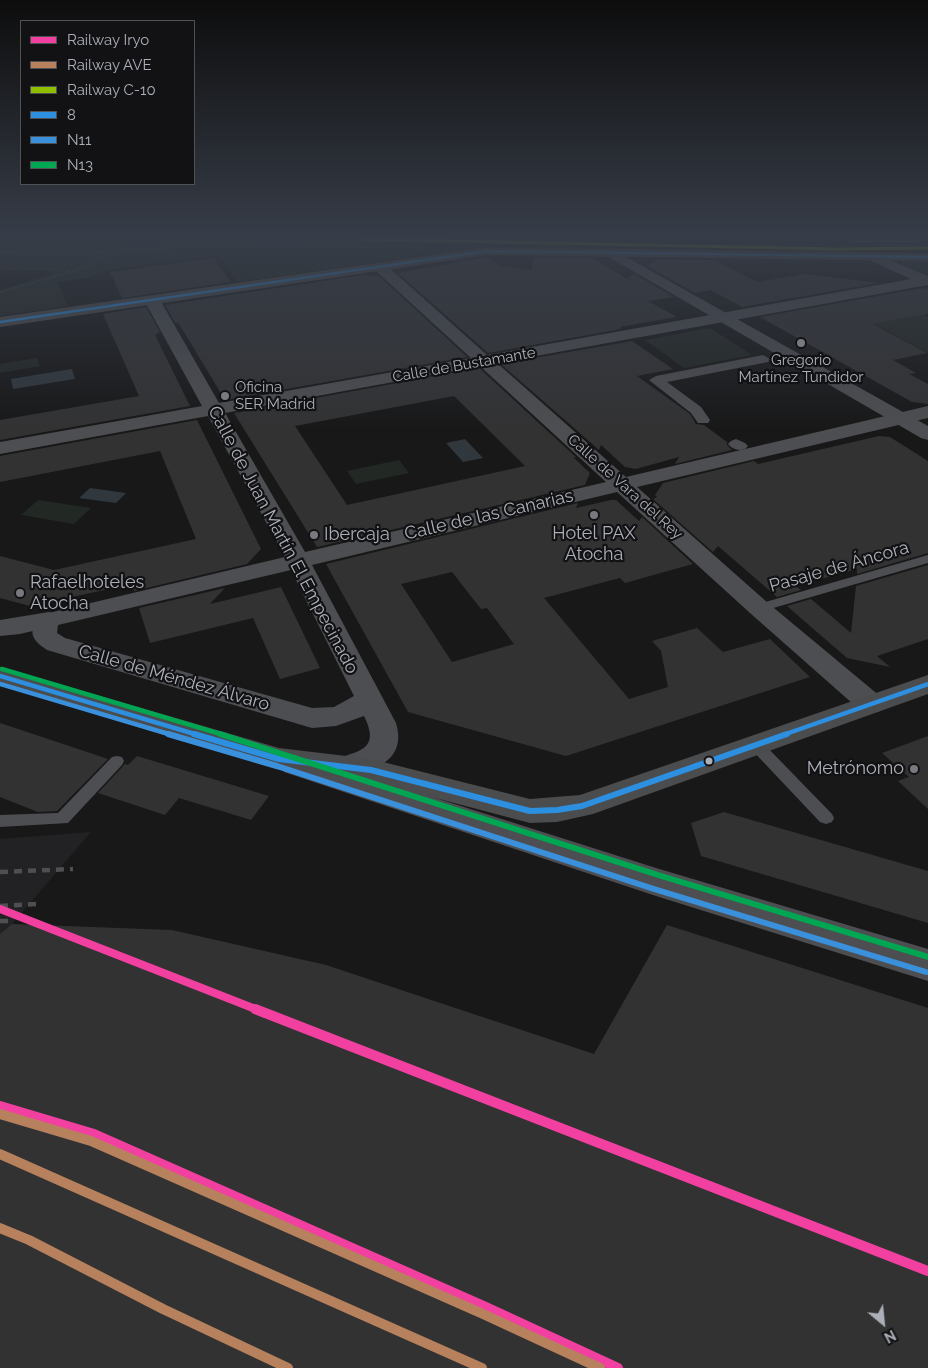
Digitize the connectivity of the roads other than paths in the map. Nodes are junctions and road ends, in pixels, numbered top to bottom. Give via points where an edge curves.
1 (132, 303) edge
2 (154, 303) edge
3 (419, 303) edge
4 (700, 303) edge
5 (807, 303) edge
6 (727, 318) junction
7 (0, 322) edge
8 (764, 359) dead end
9 (484, 362) junction
10 (213, 410) junction
11 (928, 412) edge
12 (901, 418) junction
13 (703, 420) dead end
14 (928, 434) edge
15 (0, 448) edge
16 (622, 484) junction
17 (928, 559) edge
18 (298, 560) junction
19 (759, 608) junction
20 (49, 620) junction
21 (0, 628) edge
22 (0, 676) edge
23 (928, 684) edge
24 (369, 700) junction
25 (871, 704) junction
26 (756, 745) junction
27 (280, 759) junction
28 (117, 761) dead end
29 (348, 766) junction
30 (826, 818) dead end
31 (0, 821) edge
32 (928, 965) edge

1 - 7 main road
2 - 10 street, Calle de Juan Martín El Empecinado
3 - 9 street, Calle de Vara del Rey
4 - 6 street
5 - 6 street, Calle de Bustamante
6 - 9 street, Calle de Bustamante
6 - 12 street
8 - 13 street via 656,380 696,410
9 - 10 street, Calle de Bustamante
9 - 16 street, Calle de Vara del Rey
10 - 15 street, Calle de Bustamante
10 - 18 street, Calle de Juan Martín El Empecinado
11 - 12 street, Calle de las Canarias
12 - 14 street
12 - 16 street, Calle de las Canarias
16 - 18 street, Calle de las Canarias
16 - 19 street, Calle de Vara del Rey
17 - 19 lane, Pasaje de Áncora
18 - 20 street, Calle de las Canarias
18 - 24 street, Calle de Juan Martín El Empecinado
19 - 25 street, Calle de Vara del Rey
20 - 21 street
20 - 24 street, Calle de Méndez Álvaro via 43,632 56,644 312,718 340,716
22 - 27 main road
23 - 25 main road
24 - 29 street, Calle de Juan Martín El Empecinado via 386,738 374,755
25 - 26 main road
26 - 29 main road via 582,806 557,810 530,811 506,806 402,776
26 - 30 lane
27 - 29 main road
27 - 32 street via 656,882
28 - 31 lane via 62,819

